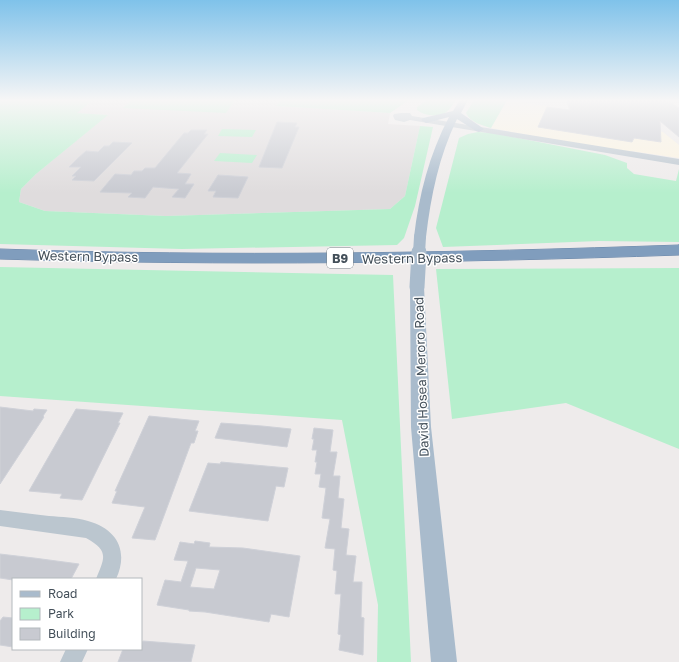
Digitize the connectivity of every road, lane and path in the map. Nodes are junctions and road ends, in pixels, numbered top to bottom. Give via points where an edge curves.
1 (442, 131) edge
2 (446, 131) edge
3 (457, 131) edge
4 (490, 131) edge
5 (442, 138) junction
6 (679, 162) edge
7 (679, 250) edge
8 (0, 254) edge
9 (0, 518) edge
10 (106, 578) edge
11 (77, 650) edge
12 (71, 662) edge
13 (444, 662) edge

1 - 5 main road
2 - 5 main road, David Hosea Meroro Road
3 - 5 main road
4 - 6 street
5 - 13 main road, David Hosea Meroro Road, bridge via 430,172 423,206 417,287 421,427
7 - 8 highway, Western Bypass / B9 via 502,256 234,259
9 - 10 street via 87,529 100,534 111,550 113,562
11 - 12 street

